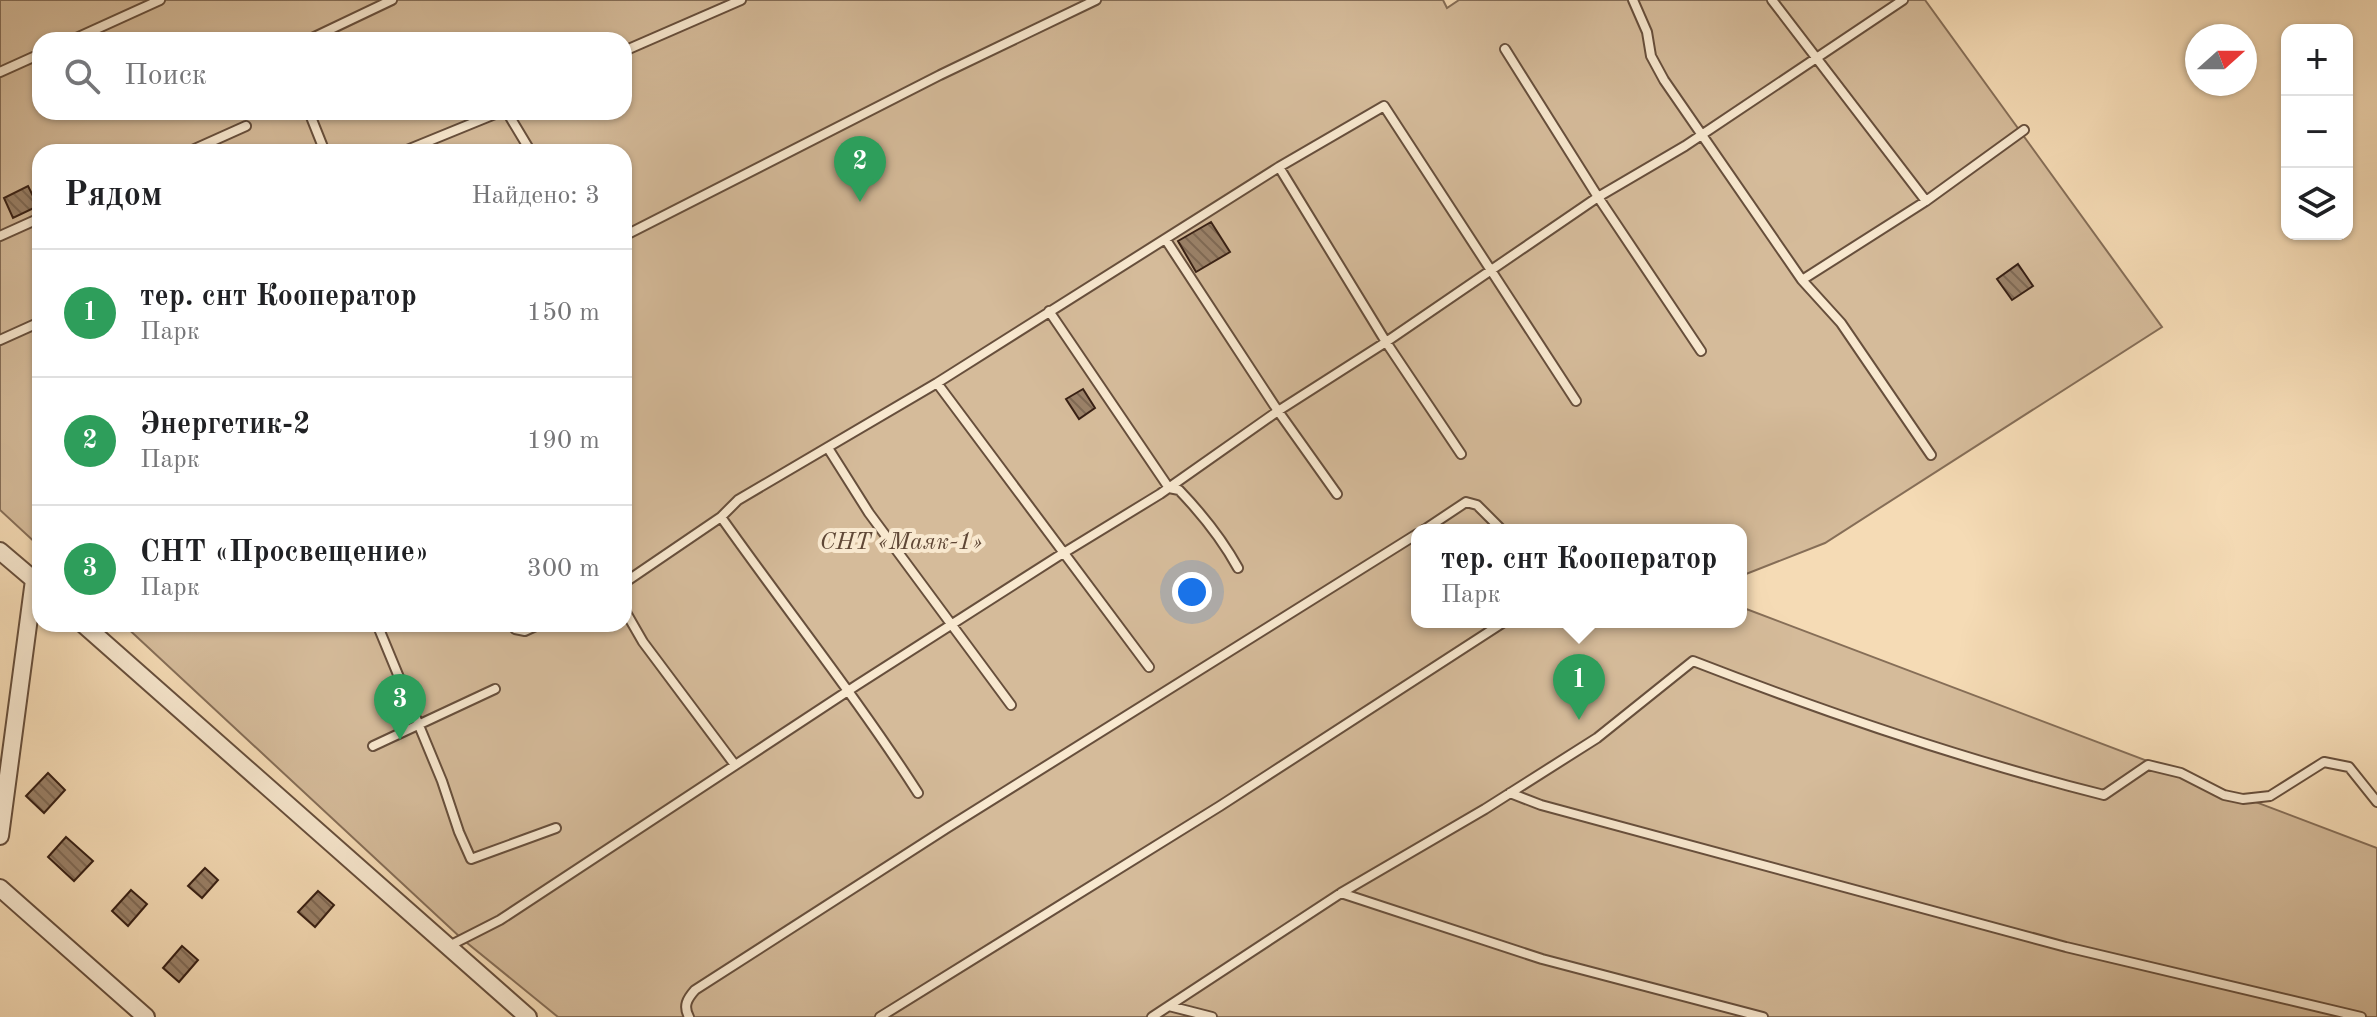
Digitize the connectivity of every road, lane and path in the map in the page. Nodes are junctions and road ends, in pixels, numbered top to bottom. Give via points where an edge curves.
1 (160, 0) edge
2 (392, 0) edge
3 (741, 0) edge
4 (1096, 0) edge
5 (1633, 0) edge
6 (1772, 0) edge
7 (1903, 0) edge
8 (90, 32) edge
9 (325, 32) edge
10 (632, 48) edge
11 (1505, 49) dead end
12 (32, 58) edge
13 (1816, 58) junction
14 (0, 72) edge
15 (312, 120) edge
16 (480, 120) edge
17 (512, 120) edge
18 (246, 126) dead end
19 (2024, 130) dead end
20 (1703, 134) junction
21 (206, 144) edge
22 (322, 144) edge
23 (422, 144) edge
24 (526, 144) edge
25 (1279, 167) junction
26 (1598, 197) junction
27 (1926, 201) junction
28 (32, 222) edge
29 (632, 232) edge
30 (0, 236) edge
31 (1166, 240) junction
32 (1489, 270) junction
33 (1802, 280) junction
34 (1049, 311) junction
35 (32, 326) edge
36 (0, 340) edge
37 (1386, 342) junction
38 (1701, 351) dead end
39 (937, 383) junction
40 (1576, 401) dead end
41 (1278, 411) junction
42 (828, 448) junction
43 (1461, 454) dead end
44 (1931, 455) dead end
45 (1169, 488) junction
46 (1337, 494) dead end
47 (721, 517) junction
48 (1433, 524) edge
49 (1496, 524) edge
50 (1411, 538) edge
51 (0, 551) edge
52 (1063, 553) junction
53 (1238, 568) dead end
54 (632, 578) edge
55 (32, 579) edge
56 (32, 617) edge
57 (632, 623) edge
58 (953, 625) junction
59 (1495, 628) edge
60 (92, 632) edge
61 (380, 632) edge
62 (1149, 667) dead end
63 (495, 689) dead end
64 (847, 692) junction
65 (1011, 705) dead end
66 (419, 725) junction
67 (373, 746) dead end
68 (735, 765) junction
69 (918, 793) dead end
70 (1510, 793) junction
71 (2377, 802) edge
72 (556, 828) dead end
73 (0, 836) edge
74 (0, 888) edge
75 (1341, 893) junction
76 (447, 948) junction
77 (1169, 1006) junction
78 (2333, 1014) edge
79 (146, 1017) edge
80 (528, 1017) edge
81 (689, 1017) edge
82 (880, 1017) edge
83 (1152, 1017) edge
84 (1212, 1017) edge
85 (1763, 1017) edge
86 (2361, 1017) edge

1 - 8 lane
2 - 9 lane
3 - 10 lane
4 - 29 lane
5 - 20 lane via 1651,56
6 - 13 lane
7 - 13 lane
11 - 26 lane
12 - 14 lane
13 - 20 lane
13 - 27 lane
15 - 22 lane
16 - 23 lane
17 - 24 lane
18 - 21 lane
19 - 27 lane
20 - 26 lane
20 - 33 lane
25 - 31 lane
25 - 32 lane via 1384,106
25 - 37 lane
26 - 32 lane
26 - 38 lane
27 - 33 lane
28 - 30 lane
31 - 34 lane
31 - 41 lane
32 - 37 lane
32 - 40 lane
33 - 44 lane via 1841,323
34 - 39 lane
34 - 45 lane
35 - 36 lane
37 - 41 lane
37 - 43 lane
39 - 42 lane
39 - 52 lane
41 - 45 lane
41 - 46 lane
42 - 47 lane via 738,500
42 - 58 lane via 869,513
45 - 52 lane
45 - 53 lane via 1179,490 1196,507
47 - 54 lane
47 - 64 lane
48 - 49 lane via 1466,502 1477,505
50 - 81 lane via 695,990 687,999
51 - 55 street
52 - 58 lane
52 - 62 lane
56 - 73 street
57 - 68 lane
58 - 64 lane
58 - 65 lane
59 - 82 lane
60 - 76 street
61 - 66 lane
63 - 66 lane
64 - 68 lane
64 - 69 lane
66 - 67 lane
66 - 72 lane via 471,859
68 - 76 lane via 500,920
70 - 71 lane via 1597,738 1693,661 2030,777 2104,795 2148,765 2181,773 2224,795 2270,796 2324,762 2349,767
70 - 75 lane
70 - 78 lane via 2051,943
74 - 79 street
75 - 77 lane
75 - 85 lane via 1542,959
76 - 80 street
77 - 83 lane
77 - 84 lane
78 - 86 lane

